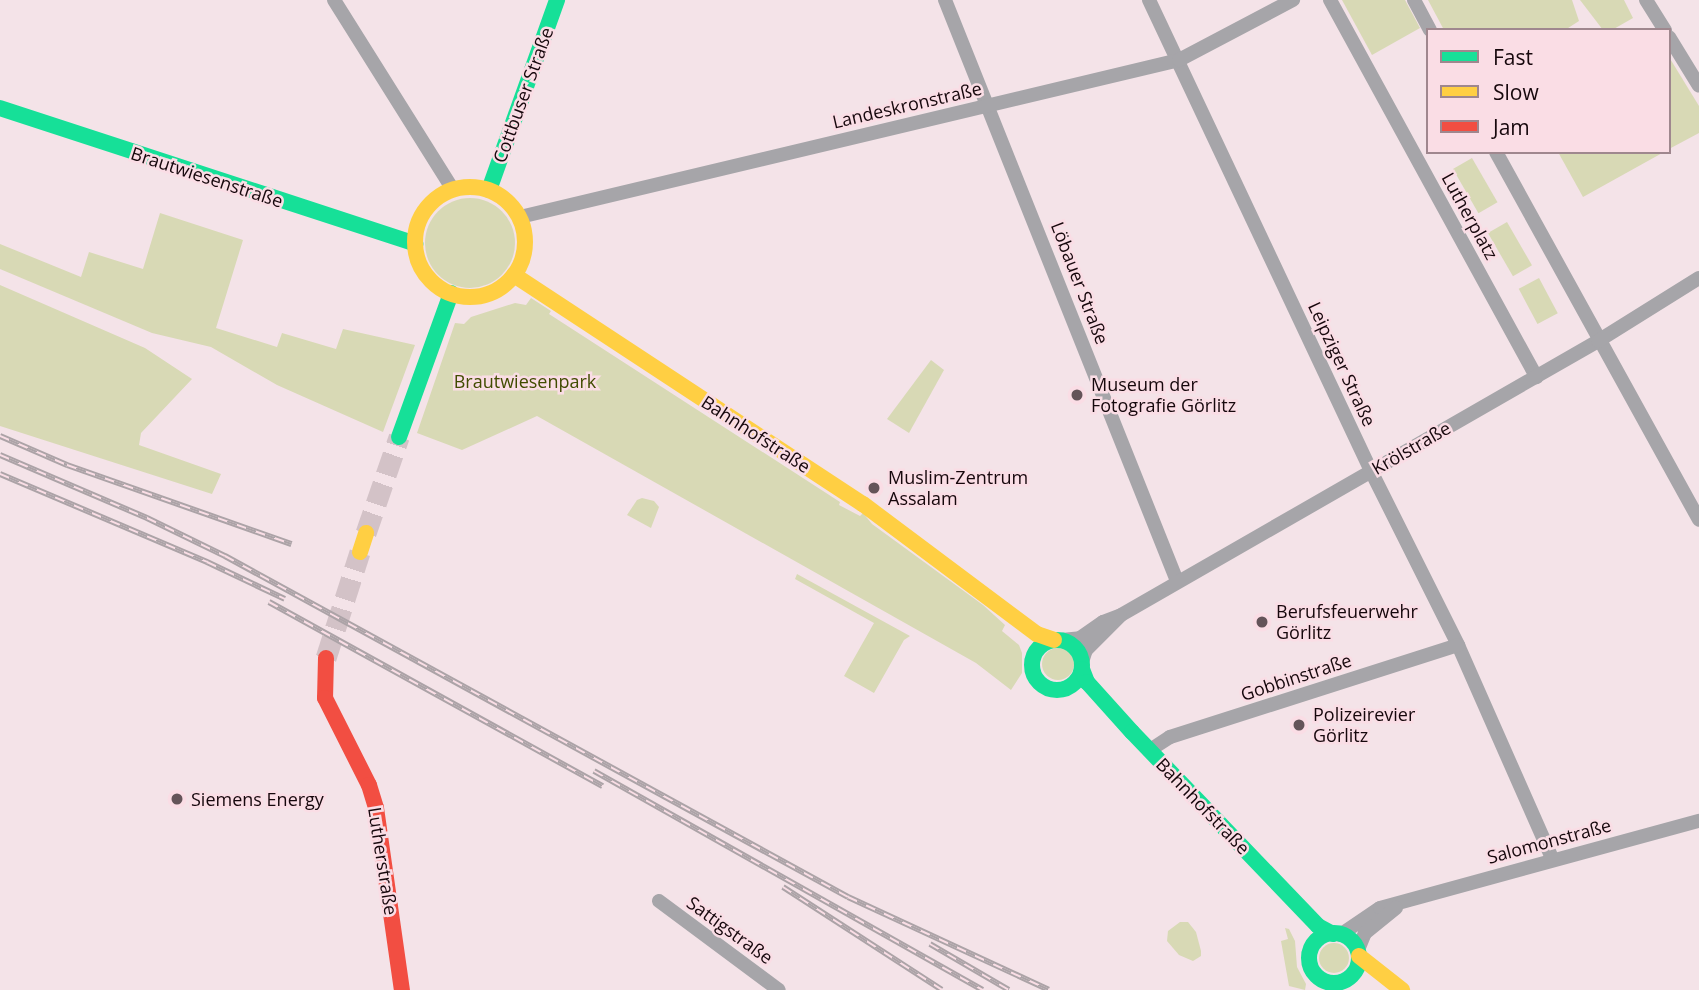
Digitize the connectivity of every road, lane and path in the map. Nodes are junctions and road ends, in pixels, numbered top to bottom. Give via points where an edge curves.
1 (334, 0) edge
2 (558, 0) edge
3 (945, 0) edge
4 (1149, 0) edge
5 (1293, 0) edge
6 (1329, 0) edge
7 (1414, 0) edge
8 (1646, 0) edge
9 (1429, 28) edge
10 (1664, 28) edge
11 (1671, 40) edge
12 (1179, 60) junction
13 (1699, 86) edge
14 (988, 105) junction
15 (0, 108) edge
16 (1497, 154) edge
17 (453, 190) junction
18 (489, 190) junction
19 (520, 217) junction
20 (415, 244) junction
21 (514, 275) junction
22 (1699, 278) edge
23 (451, 293) junction
24 (1598, 341) junction
25 (1536, 377) junction
26 (399, 437) tunnel mouth
27 (1371, 471) junction
28 (1699, 520) edge
29 (366, 533) tunnel mouth
30 (360, 552) tunnel mouth
31 (1177, 581) junction
32 (994, 600) junction
33 (1121, 615) junction
34 (1058, 640) junction
35 (1458, 645) junction
36 (1035, 654) junction
37 (326, 658) tunnel mouth
38 (1082, 665) junction
39 (1064, 688) junction
40 (1132, 732) junction
41 (1150, 750) junction
42 (1699, 821) edge
43 (1552, 859) junction
44 (1274, 880) junction
45 (659, 901) dead end
46 (1410, 901) junction
47 (1337, 934) junction
48 (1311, 950) junction
49 (1358, 953) junction
50 (1347, 980) junction
51 (402, 990) edge
52 (779, 990) edge
53 (1385, 990) edge
54 (1402, 990) edge

1 - 17 street
2 - 18 main road, Cottbuser Straße
3 - 14 street, Löbauer Straße
4 - 12 street, Leipziger Straße
5 - 12 street, Landeskronstraße
6 - 25 street, Lutherplatz
7 - 9 street
8 - 10 street
11 - 13 street
12 - 14 street, Landeskronstraße
12 - 27 street, Leipziger Straße
14 - 19 street, Landeskronstraße
14 - 31 street, Löbauer Straße
15 - 20 main road, Brautwiesenstraße
16 - 24 street
17 - 18 main road
17 - 20 main road via 435,199 424,212
18 - 19 main road via 506,200
19 - 21 main road via 525,247
20 - 23 main road via 425,273
21 - 23 main road via 485,295
21 - 32 main road, Bahnhofstraße via 853,497
22 - 24 street, Krölstraße
23 - 26 main road
24 - 25 street, Krölstraße
24 - 28 street
25 - 27 street, Krölstraße
27 - 31 street, Krölstraße
27 - 35 street, Leipziger Straße
29 - 30 main road
31 - 33 street, Krölstraße
32 - 34 main road, Bahnhofstraße via 1037,634
32 - 36 main road, Bahnhofstraße
33 - 34 street, Krölstraße via 1080,638
33 - 38 street, Krölstraße via 1086,650
34 - 36 main road, Krölstraße
34 - 38 main road via 1076,649
35 - 41 street, Gobbinstraße via 1170,737
35 - 43 street, Leipziger Straße
36 - 39 main road via 1033,668 1038,681 1053,689
37 - 51 main road, Lutherstraße via 326,698 376,807
38 - 39 main road, Krölstraße via 1076,682
38 - 40 main road, Bahnhofstraße via 1087,682
39 - 40 main road, Bahnhofstraße via 1084,695
40 - 41 main road, Bahnhofstraße
41 - 44 main road, Bahnhofstraße
42 - 43 street, Salomonstraße
43 - 46 street, Salomonstraße
44 - 47 main road, Bahnhofstraße via 1318,926
44 - 48 main road, Bahnhofstraße
45 - 52 street, Sattigstraße
46 - 47 street, Salomonstraße via 1368,912
46 - 49 street, Salomonstraße via 1376,922 1362,937
47 - 48 main road via 1319,939
47 - 49 main road, Bahnhofstraße via 1351,940
48 - 50 main road, Bahnhofstraße via 1310,965 1318,977 1333,983
49 - 50 main road via 1356,970
49 - 54 main road, Bahnhofstraße
50 - 53 main road, Bahnhofstraße

